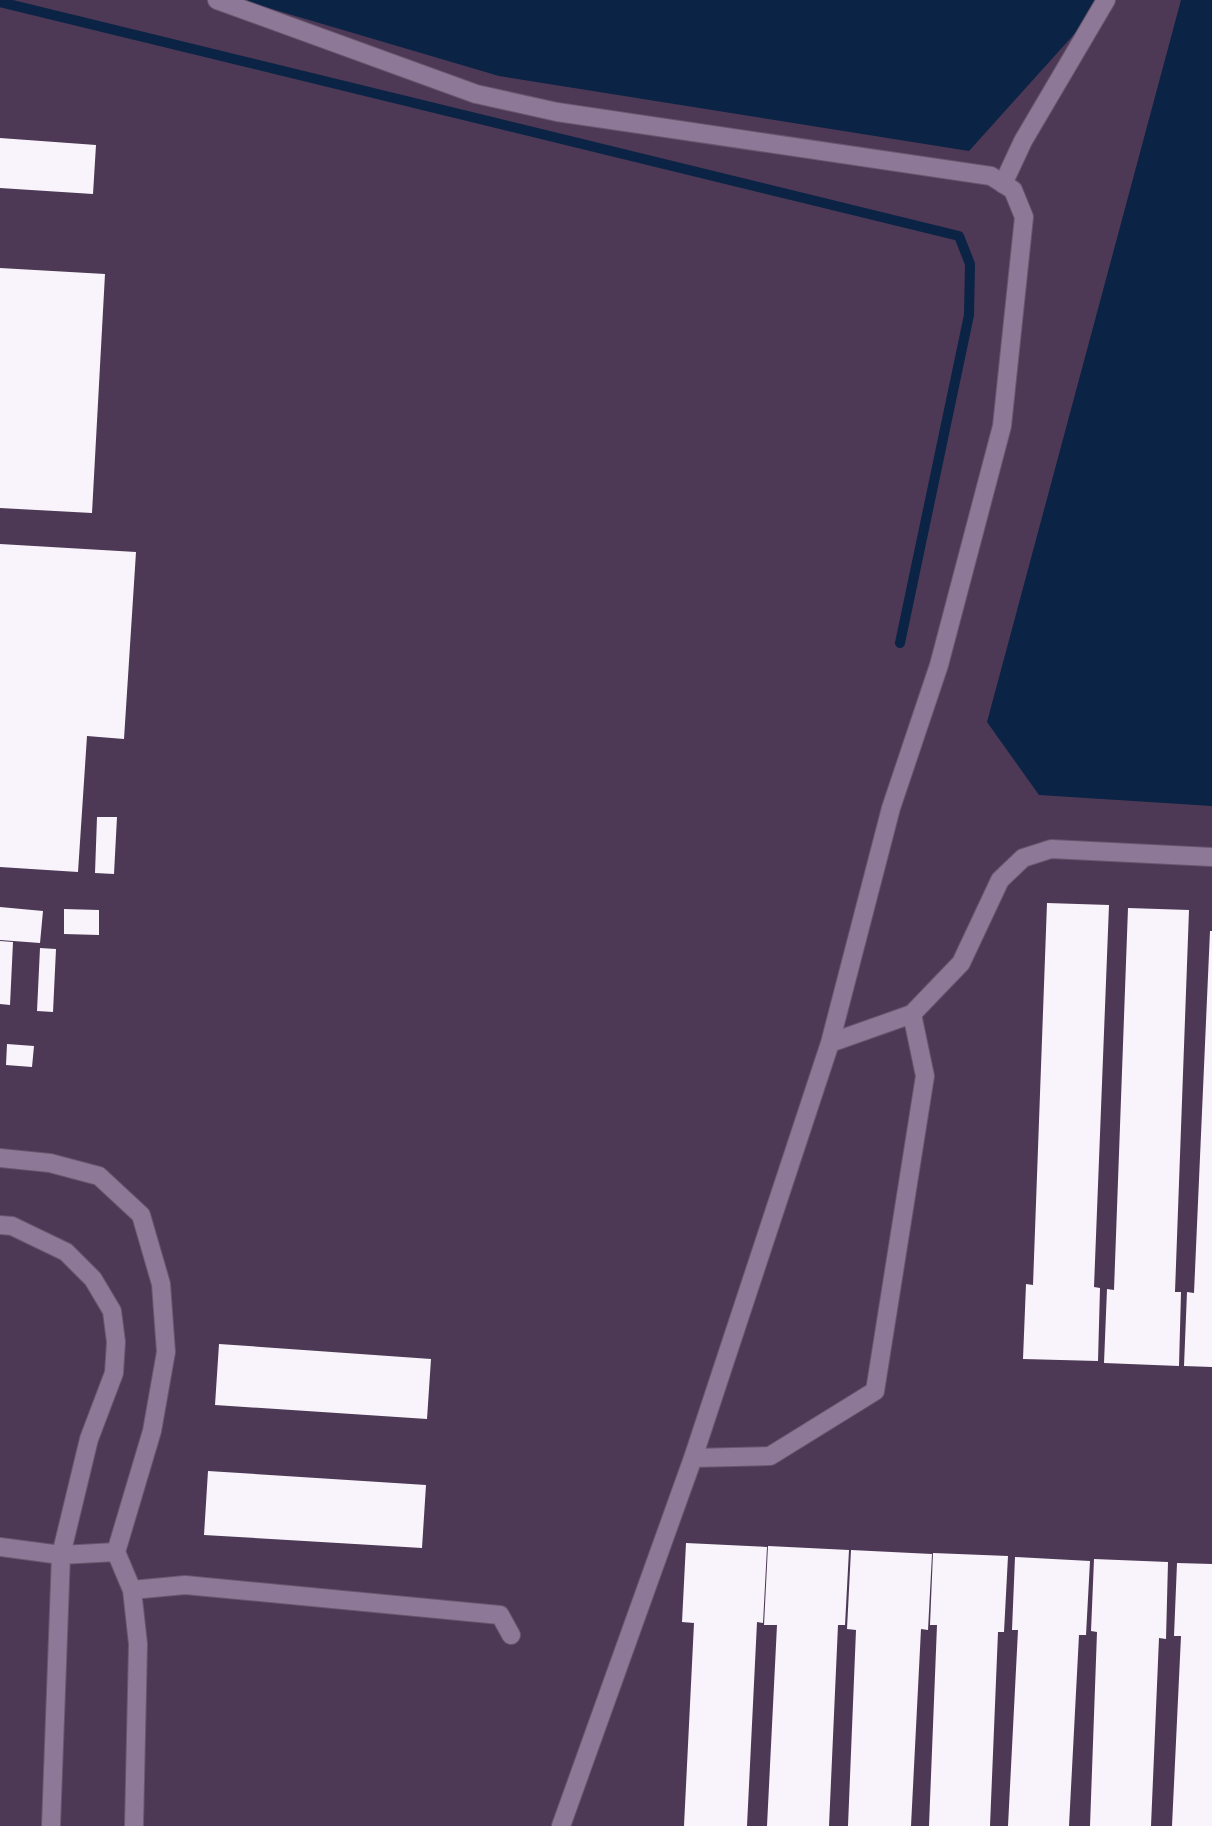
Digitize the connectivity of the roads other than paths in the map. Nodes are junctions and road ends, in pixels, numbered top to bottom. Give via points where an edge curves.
1 (217, 0) edge
2 (1106, 0) edge
3 (1003, 184) junction
4 (1212, 857) edge
5 (912, 1014) junction
6 (830, 1043) junction
7 (0, 1158) edge
8 (0, 1225) edge
9 (693, 1458) junction
10 (0, 1547) edge
11 (116, 1552) junction
12 (61, 1555) junction
13 (132, 1590) junction
14 (511, 1635) dead end
15 (51, 1826) edge
16 (134, 1826) edge
17 (561, 1826) edge

1 - 3 lane via 476,94 557,112 991,176
2 - 3 lane via 1023,141
3 - 6 lane via 1013,190 1024,218 1002,426 939,665 891,808
4 - 5 lane via 1051,849 1023,858 1000,880 961,963
5 - 6 lane
5 - 9 lane via 925,1076 875,1391 770,1456
6 - 9 lane
7 - 11 lane via 50,1163 99,1176 141,1215 161,1284 166,1352 152,1431
8 - 12 lane via 12,1226 66,1252 93,1279 112,1311 114,1373 89,1439
9 - 17 lane
10 - 12 lane
11 - 12 lane
11 - 13 lane
12 - 15 lane
13 - 14 lane via 184,1585 499,1615
13 - 16 lane via 138,1644

